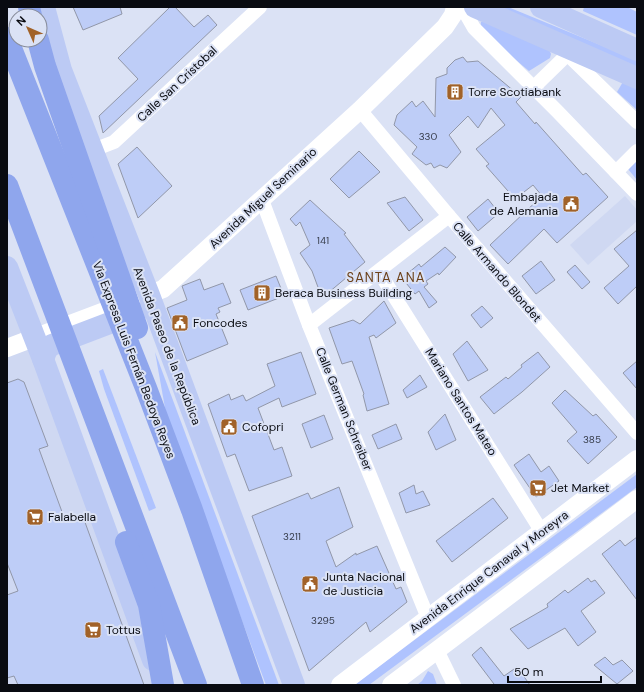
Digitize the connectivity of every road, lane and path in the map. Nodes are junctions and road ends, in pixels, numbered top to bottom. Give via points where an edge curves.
1 (44, 7) edge
2 (260, 7) edge
3 (455, 7) edge
4 (462, 7) edge
5 (475, 7) edge
6 (555, 10) edge
7 (7, 38) edge
8 (40, 48) edge
9 (637, 50) edge
10 (570, 52) junction
11 (637, 78) edge
12 (534, 87) junction
13 (360, 110) junction
14 (637, 122) edge
15 (89, 144) junction
16 (637, 151) edge
17 (616, 172) junction
18 (7, 185) edge
19 (637, 194) edge
20 (262, 200) junction
21 (7, 202) edge
22 (449, 216) junction
23 (20, 221) junction
24 (7, 267) edge
25 (379, 272) junction
26 (145, 307) junction
27 (310, 325) junction
28 (47, 340) junction
29 (7, 348) edge
30 (146, 388) junction
31 (637, 433) edge
32 (637, 460) edge
33 (637, 499) edge
34 (542, 532) junction
35 (428, 618) junction
36 (437, 650) junction
37 (163, 685) edge
38 (196, 685) edge
39 (253, 685) edge
40 (294, 685) edge
41 (340, 685) edge
42 (390, 685) edge
43 (454, 685) edge

1 - 15 main road, Avenida Paseo de la República via 61,70
2 - 15 street, Calle San Cristobal via 114,142 101,147
3 - 13 street, Avenida Miguel Seminario via 445,27
4 - 12 street via 474,28
5 - 10 main road
6 - 9 main road
7 - 30 highway, Vía Expresa Luis Fernán Bedoya Reyes
8 - 30 highway via 140,338
10 - 11 main road
10 - 12 street
10 - 14 street
12 - 17 street
13 - 20 street, Avenida Miguel Seminario
13 - 22 street, Calle Armando Blondet
15 - 26 main road, Avenida Paseo de la República
16 - 17 street
17 - 19 street
18 - 23 highway
20 - 26 street, Avenida Miguel Seminario
20 - 27 street, Calle German Schreiber
21 - 23 highway
22 - 25 street
22 - 31 street, Calle Armando Blondet
23 - 28 highway
24 - 28 main road
25 - 27 street
25 - 34 street, Mariano Santos Mateo
26 - 28 main road
26 - 40 main road, Avenida Paseo de la República
27 - 35 street, Calle German Schreiber
28 - 29 street
28 - 37 main road
28 - 37 highway via 61,360 149,605
28 - 38 highway via 64,340
30 - 39 highway, Vía Expresa Luis Fernán Bedoya Reyes
32 - 34 street, Avenida Enrique Canaval y Moreyra
33 - 36 street
34 - 35 street, Avenida Enrique Canaval y Moreyra
35 - 41 street, Avenida Enrique Canaval y Moreyra
36 - 42 street
36 - 43 street

